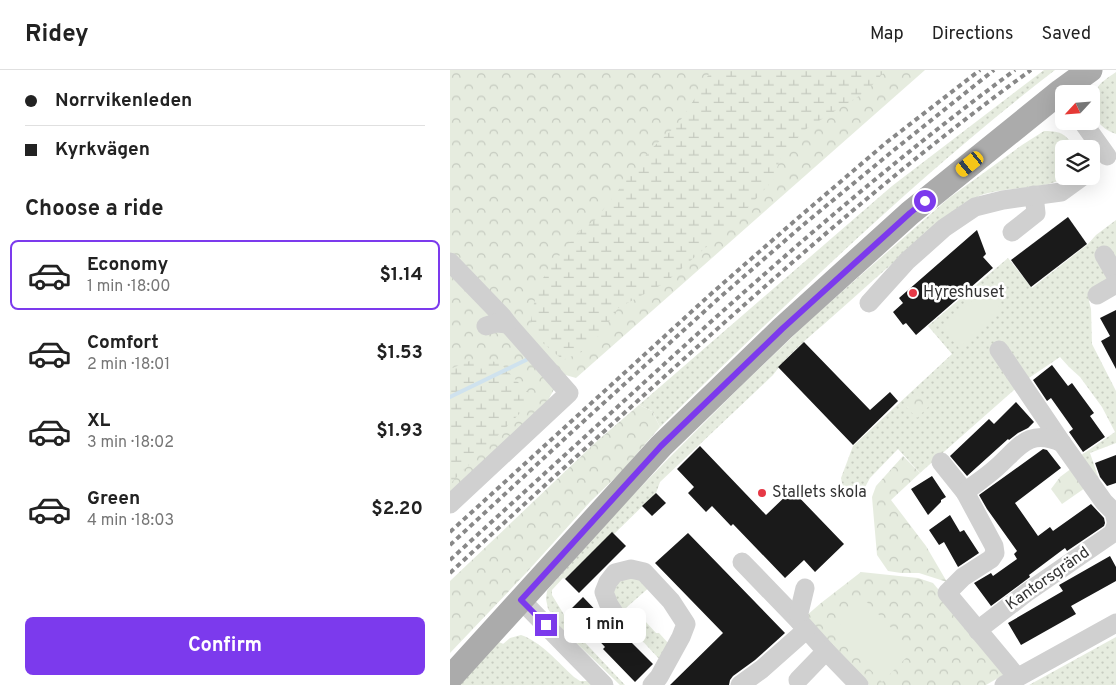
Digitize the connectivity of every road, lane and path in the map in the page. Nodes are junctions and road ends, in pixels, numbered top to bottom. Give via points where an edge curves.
1 (1090, 70) edge
2 (1072, 85) edge
3 (1055, 99) edge
4 (1090, 130) edge
5 (1112, 154) edge
6 (1100, 163) edge
7 (1071, 185) edge
8 (1034, 195) junction
9 (1012, 232) dead end
10 (1104, 255) dead end
11 (450, 262) edge
12 (1116, 276) edge
13 (1116, 284) edge
14 (1097, 295) dead end
15 (870, 303) dead end
16 (508, 324) junction
17 (486, 326) dead end
18 (999, 350) dead end
19 (1062, 443) junction
20 (941, 462) dead end
21 (965, 492) junction
22 (450, 504) edge
23 (1116, 519) edge
24 (1116, 526) edge
25 (742, 562) dead end
26 (805, 588) dead end
27 (521, 600) junction
28 (1116, 623) edge
29 (622, 624) dead end
30 (803, 626) junction
31 (978, 631) junction
32 (826, 652) junction
33 (450, 678) edge
34 (798, 680) dead end
35 (1011, 681) edge
36 (604, 685) edge
37 (652, 685) edge
38 (740, 685) edge
39 (859, 685) edge

1 - 2 main road
3 - 27 main road via 910,213 782,329 661,446
4 - 5 street
5 - 6 street
7 - 8 street via 1061,192
8 - 9 street via 1036,213
8 - 15 street via 1003,200 964,214 907,261
10 - 12 street
11 - 16 street
13 - 14 street
16 - 17 street
16 - 22 street via 569,394
18 - 19 street
19 - 21 street via 1052,438 1036,438 1020,445 996,469
19 - 23 street
20 - 21 street
21 - 31 street via 994,546 995,554 947,594
24 - 31 street, Kantorsgränd via 1113,533 1026,593
25 - 30 street
26 - 30 street via 799,613
27 - 33 main road
27 - 36 street
28 - 35 street
29 - 37 street via 604,592 615,573 631,569 644,572 686,624
30 - 32 street
30 - 38 street via 762,669
31 - 35 street
32 - 34 street
32 - 39 street

